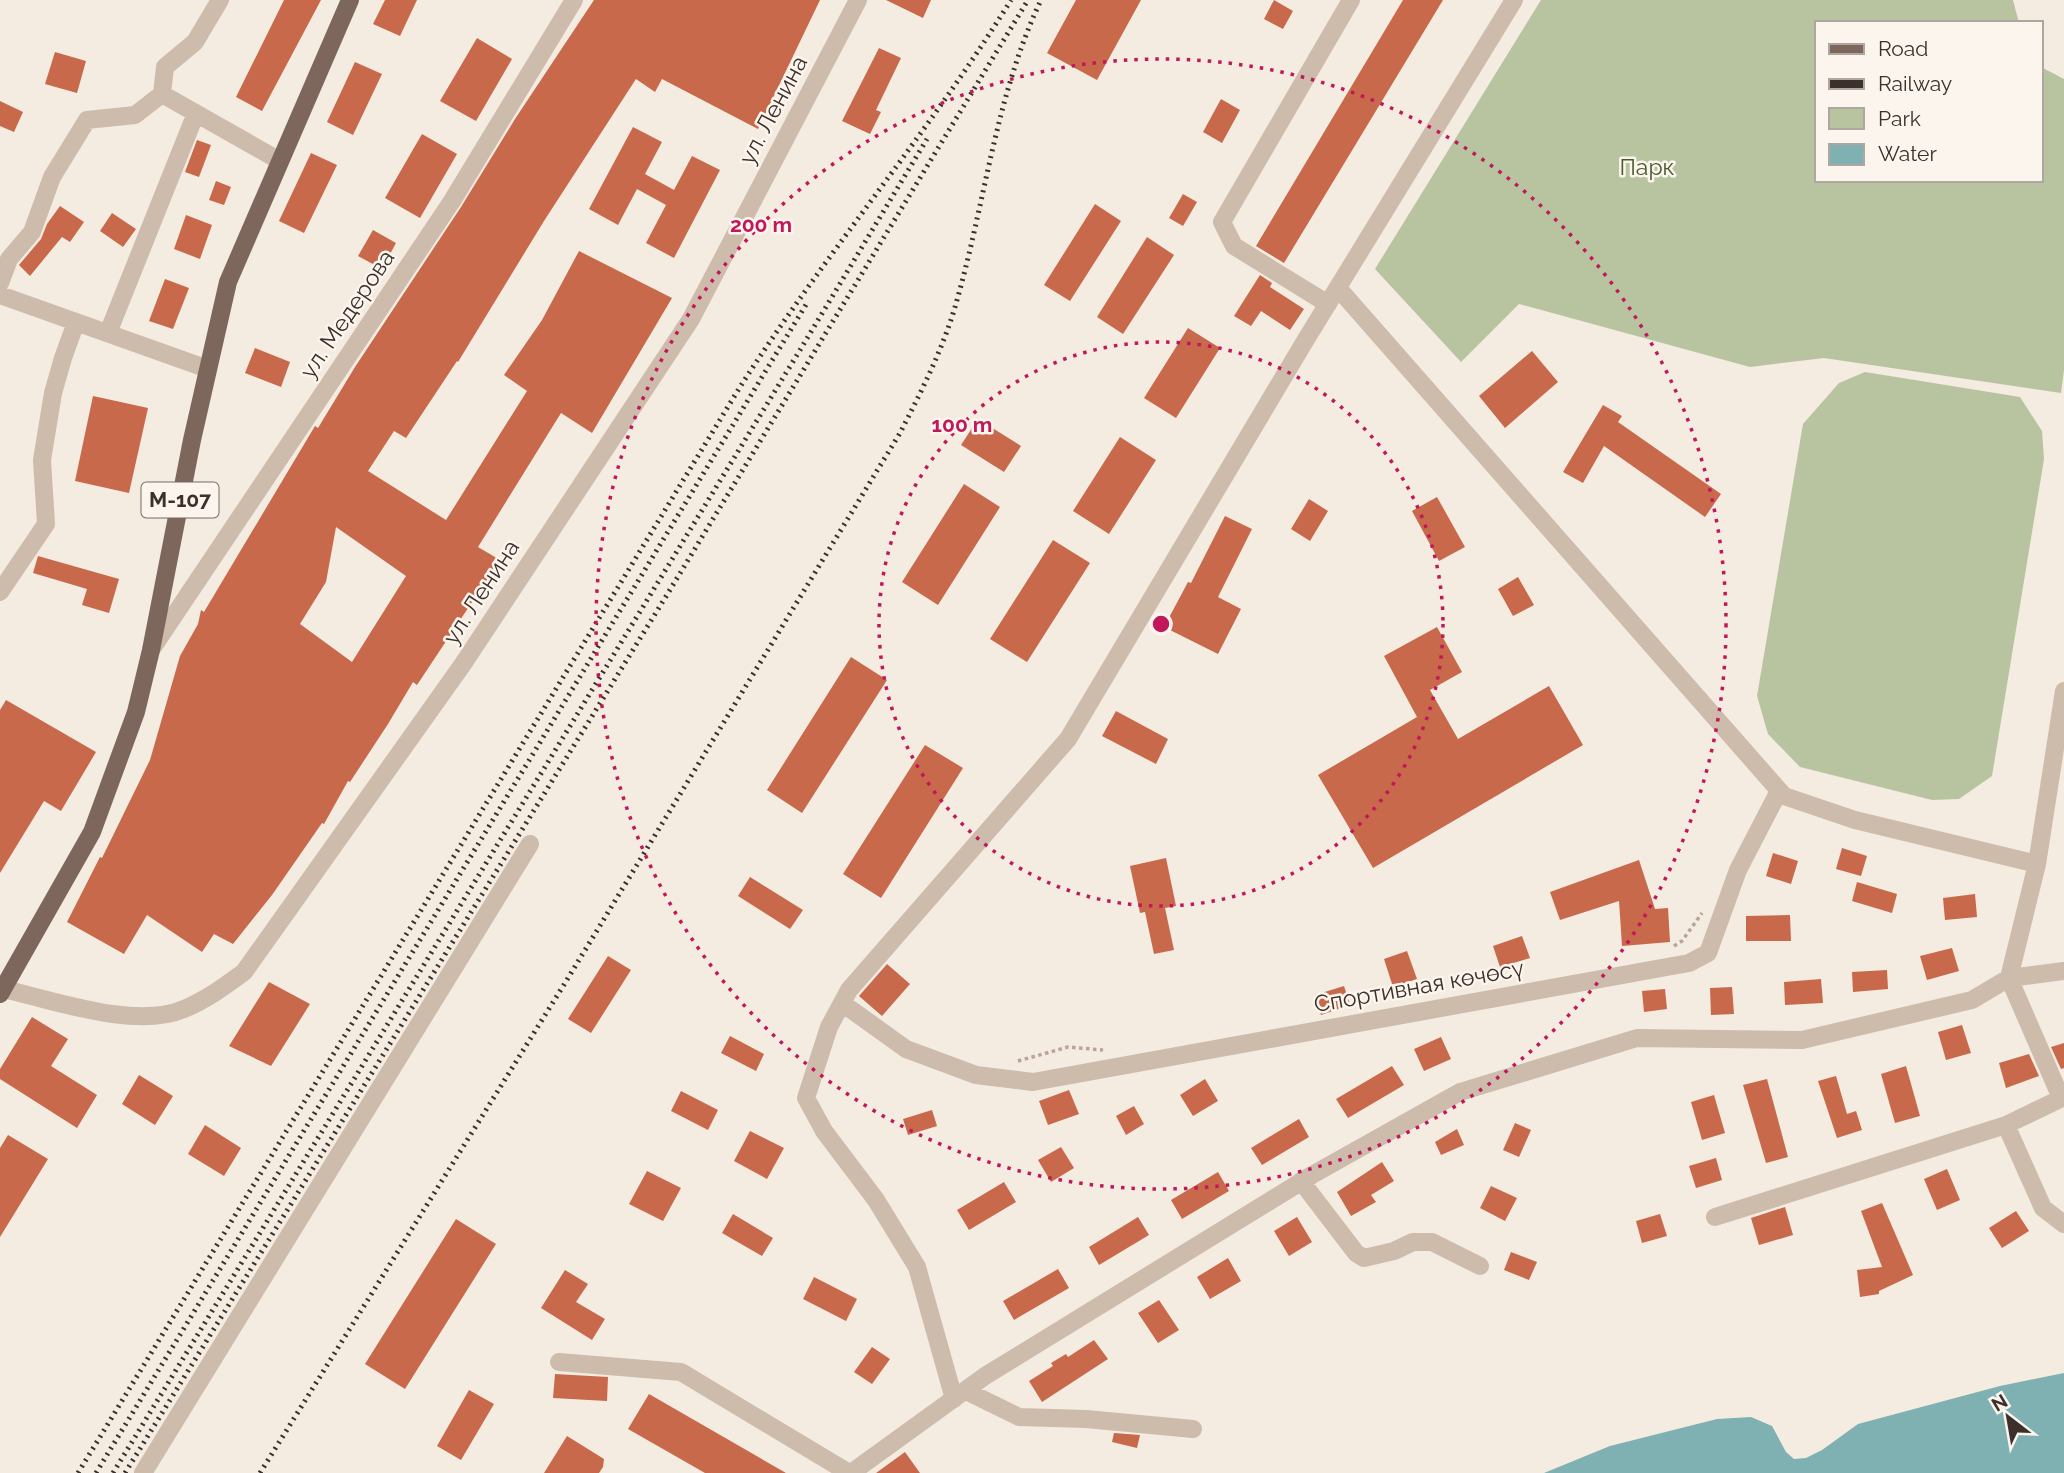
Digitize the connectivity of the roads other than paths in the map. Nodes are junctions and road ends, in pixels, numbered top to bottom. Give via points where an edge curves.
1 (220, 0) edge
2 (350, 0) edge
3 (574, 0) edge
4 (858, 0) edge
5 (1351, 0) edge
6 (1514, 0) edge
7 (162, 94) junction
8 (196, 113) junction
9 (280, 161) junction
10 (0, 283) edge
11 (1338, 288) junction
12 (0, 295) edge
13 (1328, 304) junction
14 (75, 322) junction
15 (107, 334) junction
16 (208, 369) junction
17 (0, 592) edge
18 (151, 650) junction
19 (2064, 691) edge
20 (1779, 791) junction
21 (530, 844) dead end
22 (2036, 864) junction
23 (2064, 971) edge
24 (2009, 978) junction
25 (2, 991) edge
26 (842, 1003) junction
27 (2062, 1097) edge
28 (2006, 1125) junction
29 (1301, 1181) junction
30 (1715, 1217) dead end
31 (2064, 1224) edge
32 (1480, 1266) dead end
33 (559, 1362) dead end
34 (960, 1395) junction
35 (1194, 1429) dead end
36 (143, 1473) edge
37 (850, 1473) edge

1 - 7 street via 195,42 165,68
2 - 9 main road, М-107
3 - 18 street, ул. Медерова via 453,201
4 - 25 street, ул. Ленина via 691,319 463,664 244,972 181,1011 126,1017
5 - 13 street via 1222,222 1234,246
6 - 11 street
7 - 8 street
7 - 10 street via 135,115 87,120 52,177 32,232 9,259
8 - 9 street
8 - 15 street
9 - 16 main road, М-107 via 228,282
11 - 13 street
11 - 20 street
12 - 14 street
13 - 26 street via 1068,739
14 - 15 street
14 - 17 street via 53,393 42,460 46,524
15 - 16 street
16 - 18 main road, М-107
18 - 25 main road, М-107 via 136,712 92,832
19 - 22 street
20 - 22 street via 1855,820
20 - 26 street, Спортивная көчөсү via 1738,870 1708,953 1689,963 1033,1082 976,1076 906,1049
21 - 36 street
22 - 24 street
23 - 24 street
24 - 27 street
24 - 29 street via 1972,1000 1802,1040 1637,1038 1460,1092
26 - 34 street via 829,1027 806,1098 917,1268
27 - 28 street
28 - 30 street
28 - 31 street via 2043,1208
29 - 32 street via 1364,1258 1413,1242 1432,1241
29 - 34 street
33 - 37 street via 681,1372
34 - 35 street via 1019,1417
34 - 37 street

